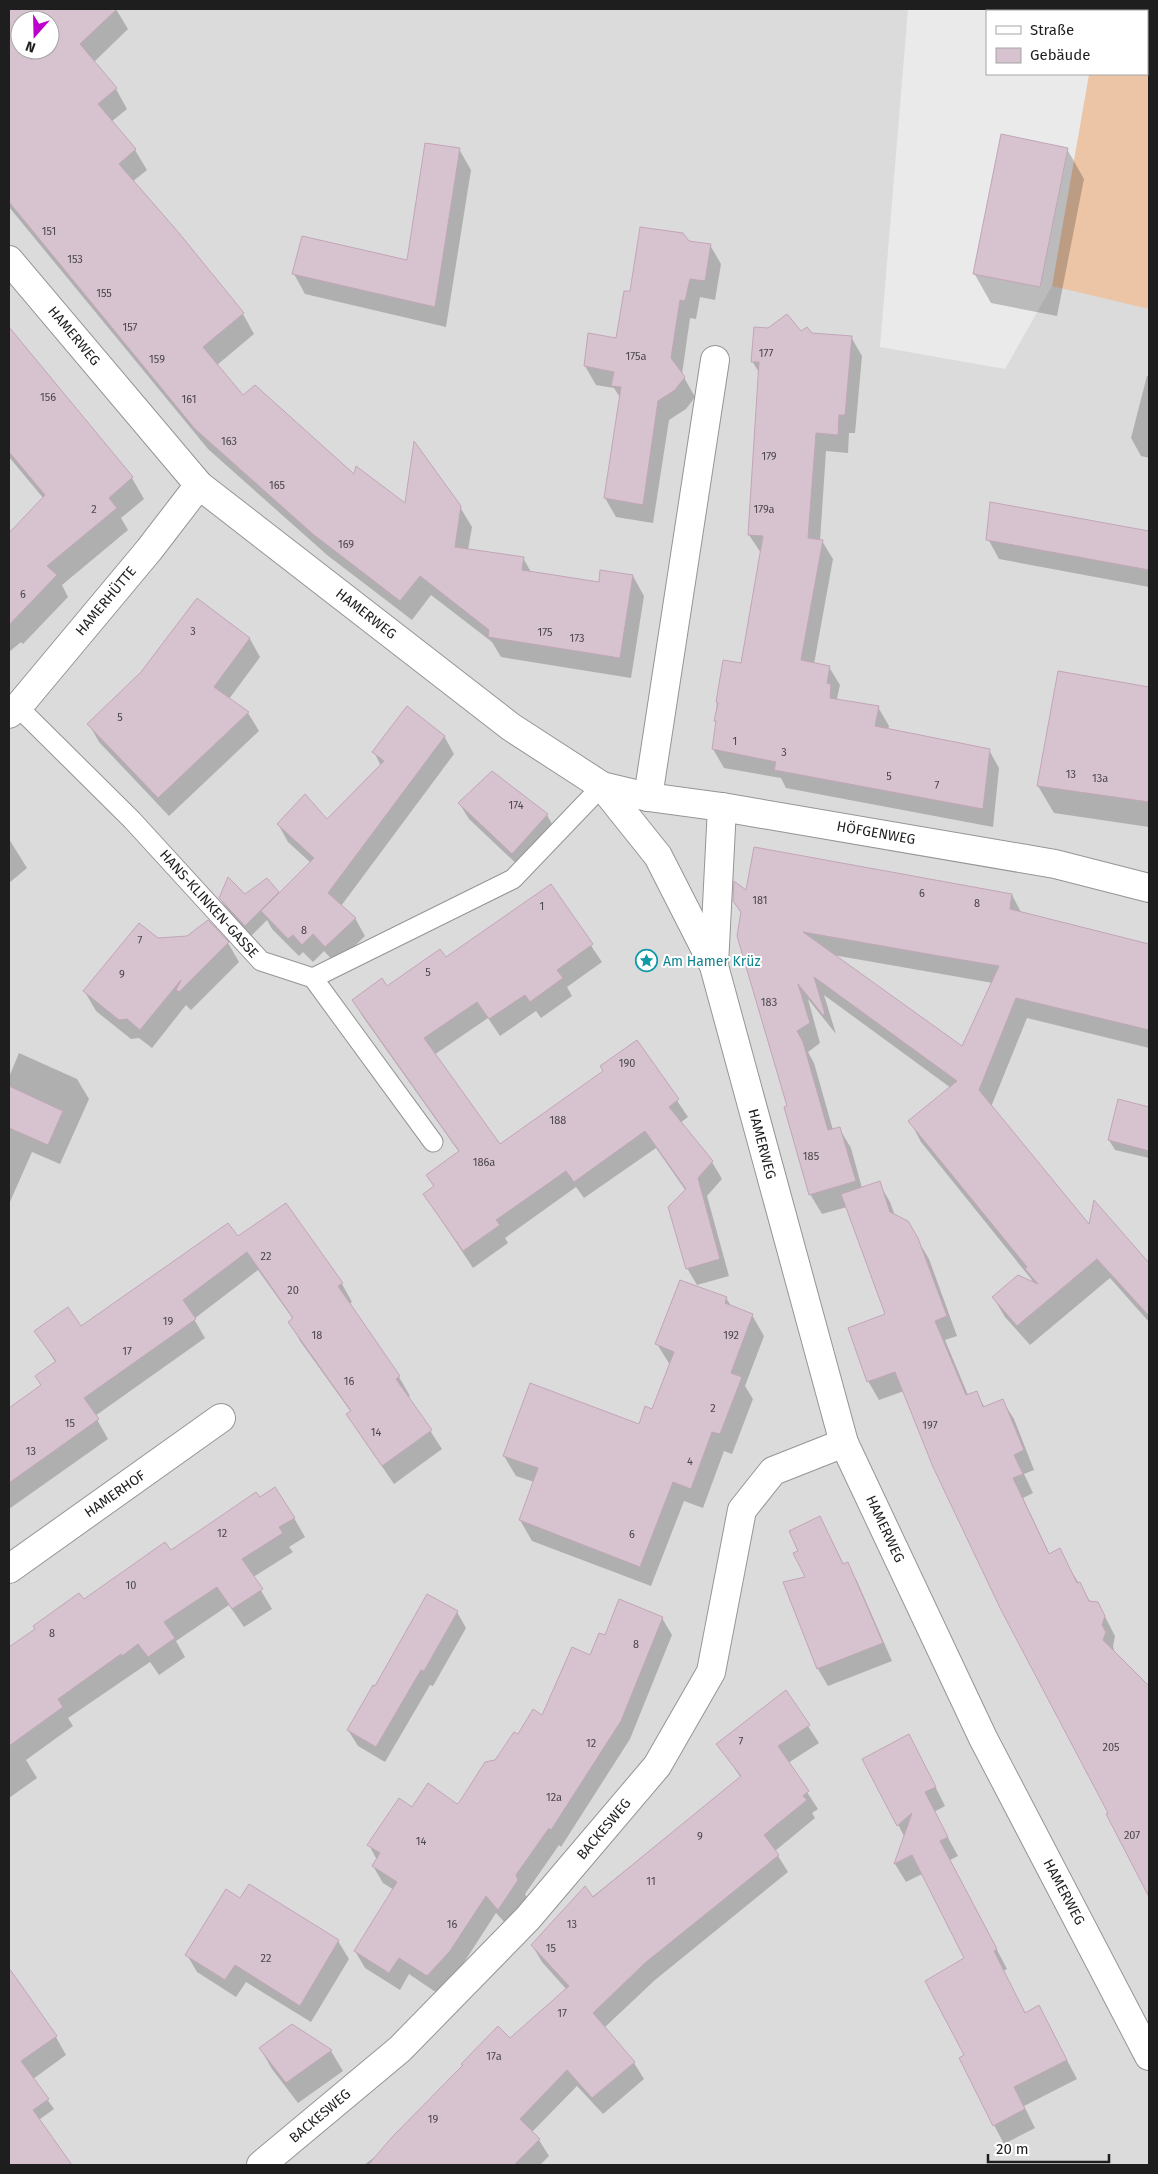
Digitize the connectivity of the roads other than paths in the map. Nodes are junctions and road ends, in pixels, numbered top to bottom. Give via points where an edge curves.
1 (9, 260) edge
2 (716, 360) dead end
3 (199, 485) junction
4 (13, 711) edge
5 (602, 786) junction
6 (648, 797) junction
7 (722, 807) junction
8 (1149, 888) edge
9 (714, 966) junction
10 (313, 978) junction
11 (433, 1142) dead end
12 (221, 1418) dead end
13 (844, 1443) junction
14 (9, 1570) edge
15 (1149, 2056) edge
16 (261, 2165) edge

1 - 3 street, HAMERWEG
2 - 6 street
3 - 4 street, HAMERHÜTTE via 149,550
3 - 5 street, HAMERWEG via 511,727
4 - 10 lane, HANS-KLINKEN-GASSE via 132,820 261,961
5 - 6 street, HÖFGENWEG
5 - 9 street, HAMERWEG via 658,856
5 - 10 lane via 512,879
6 - 7 street, HÖFGENWEG
7 - 8 street, HÖFGENWEG via 1055,864
7 - 9 street, HAMERWEG
9 - 13 street, HAMERWEG
10 - 11 lane
12 - 14 street, HAMERHOF
13 - 15 street, HAMERWEG via 983,1738
13 - 16 street, BACKESWEG via 773,1471 742,1510 711,1672 658,1766 528,1918 400,2048

